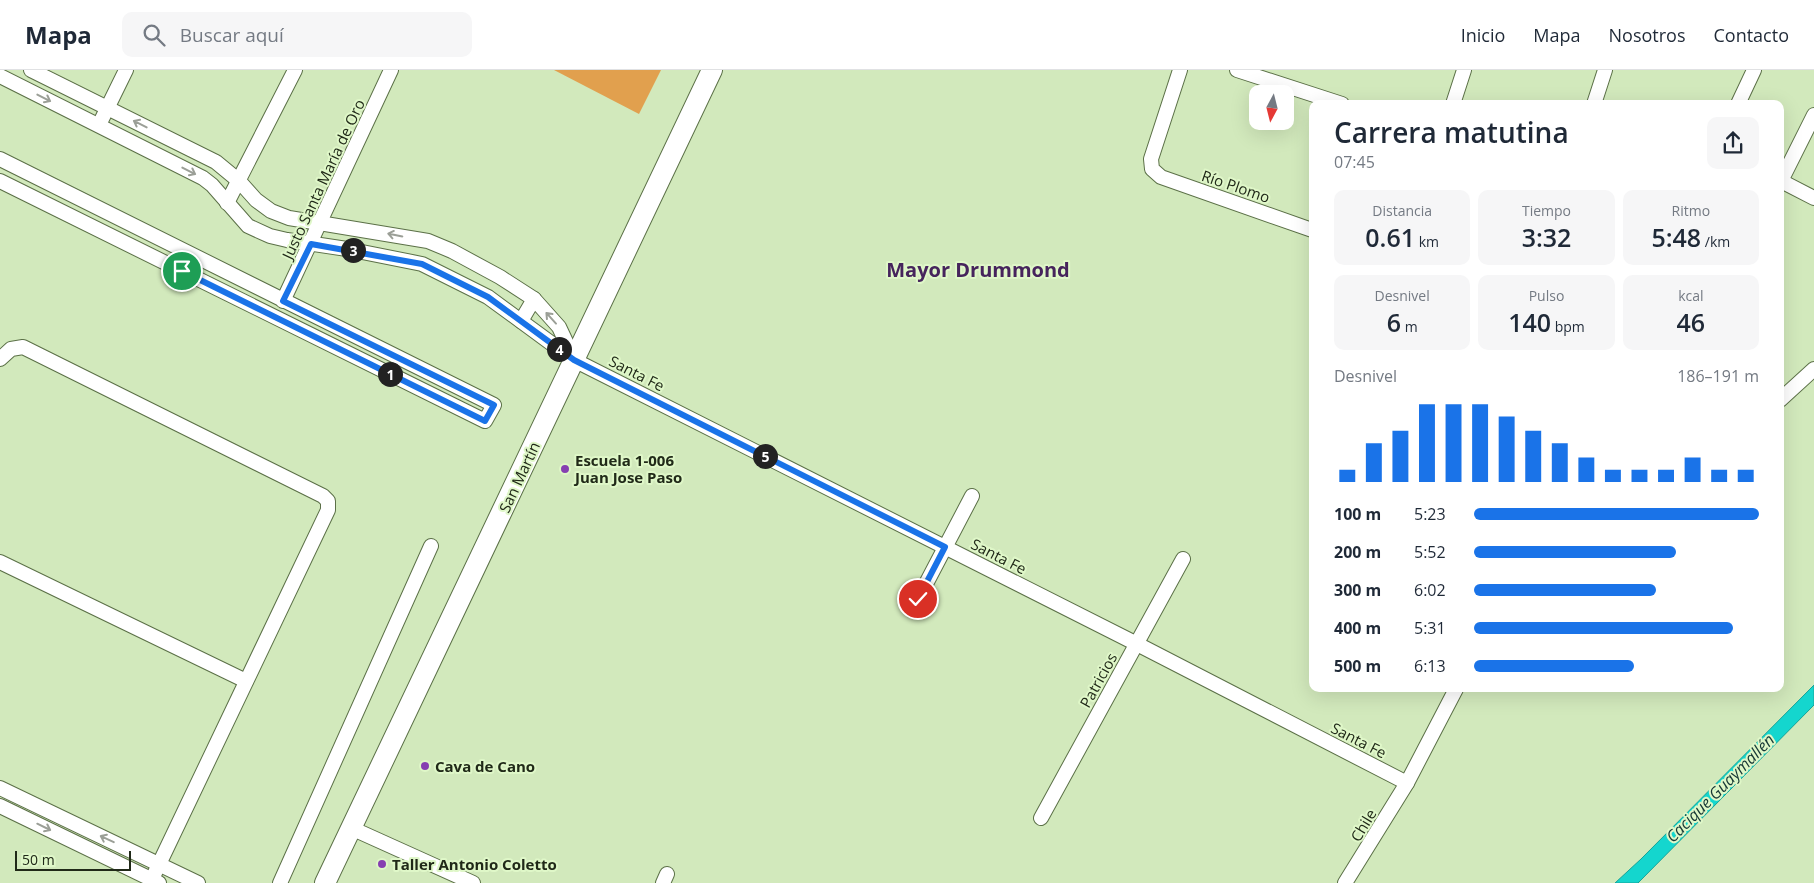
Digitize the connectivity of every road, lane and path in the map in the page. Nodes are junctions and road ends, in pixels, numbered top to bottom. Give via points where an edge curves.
1 (31, 70) edge
2 (126, 70) edge
3 (295, 70) edge
4 (391, 70) edge
5 (712, 70) edge
6 (1180, 70) edge
7 (1237, 70) edge
8 (1464, 70) edge
9 (1605, 70) edge
10 (1754, 70) edge
11 (0, 76) edge
12 (1330, 100) edge
13 (1454, 100) edge
14 (1595, 100) edge
15 (1740, 100) edge
16 (108, 107) junction
17 (1814, 115) edge
18 (99, 126) junction
19 (0, 159) edge
20 (1784, 174) edge
21 (0, 181) edge
22 (239, 181) junction
23 (1784, 184) edge
24 (1814, 198) edge
25 (227, 203) junction
26 (320, 222) junction
27 (1309, 229) edge
28 (428, 242) junction
29 (311, 244) junction
30 (422, 264) junction
31 (534, 299) junction
32 (283, 301) junction
33 (521, 321) junction
34 (0, 359) edge
35 (574, 360) junction
36 (1814, 369) edge
37 (1784, 396) edge
38 (972, 496) dead end
39 (431, 546) dead end
40 (945, 547) junction
41 (1183, 559) dead end
42 (0, 562) edge
43 (918, 599) dead end
44 (1137, 644) junction
45 (246, 681) junction
46 (1454, 692) edge
47 (1407, 783) junction
48 (0, 788) edge
49 (0, 806) edge
50 (1041, 818) dead end
51 (351, 828) junction
52 (160, 864) junction
53 (156, 881) edge
54 (198, 883) edge
55 (280, 883) edge
56 (325, 883) edge
57 (473, 883) edge
58 (1345, 883) edge

1 - 16 street
2 - 16 street
3 - 22 street
4 - 26 street, Justo Santa María de Oro
5 - 35 main road, San Martín
6 - 27 street, Río Plomo via 1151,159 1152,169 1160,177
7 - 12 street
8 - 13 street
9 - 14 street
10 - 15 street
11 -> 18 street, Santa Fe
16 - 18 street
22 -> 16 street via 216,162
17 - 20 street
18 -> 25 street, Santa Fe via 203,178
19 - 32 street
21 - 32 street via 485,421 494,405
22 - 25 street
22 - 26 street via 256,200 271,210 289,218
23 - 24 street
25 - 29 street, Santa Fe via 248,226 270,236
28 -> 26 street
26 - 29 street, Justo Santa María de Oro
28 - 30 street
28 - 31 street via 469,259
29 - 30 street, Santa Fe
29 - 32 street, Justo Santa María de Oro
30 - 33 street, Santa Fe via 488,297
31 - 33 street
35 -> 31 street via 559,327
33 - 35 street, Santa Fe
34 - 45 street via 11,349 23,347 328,501 328,510
35 - 40 street, Santa Fe
35 - 51 main road, San Martín
36 - 37 street
38 - 40 street
39 - 55 street
40 - 43 street
40 - 44 street, Santa Fe
41 - 44 street, Patricios
42 - 45 street
44 - 47 street, Santa Fe
44 - 50 street, Patricios
45 - 52 street
46 - 47 street, Chile
47 - 58 street, Chile
52 -> 48 street
49 -> 53 street
51 - 56 main road, San Martín
51 - 57 street
52 - 53 street
52 - 54 street

